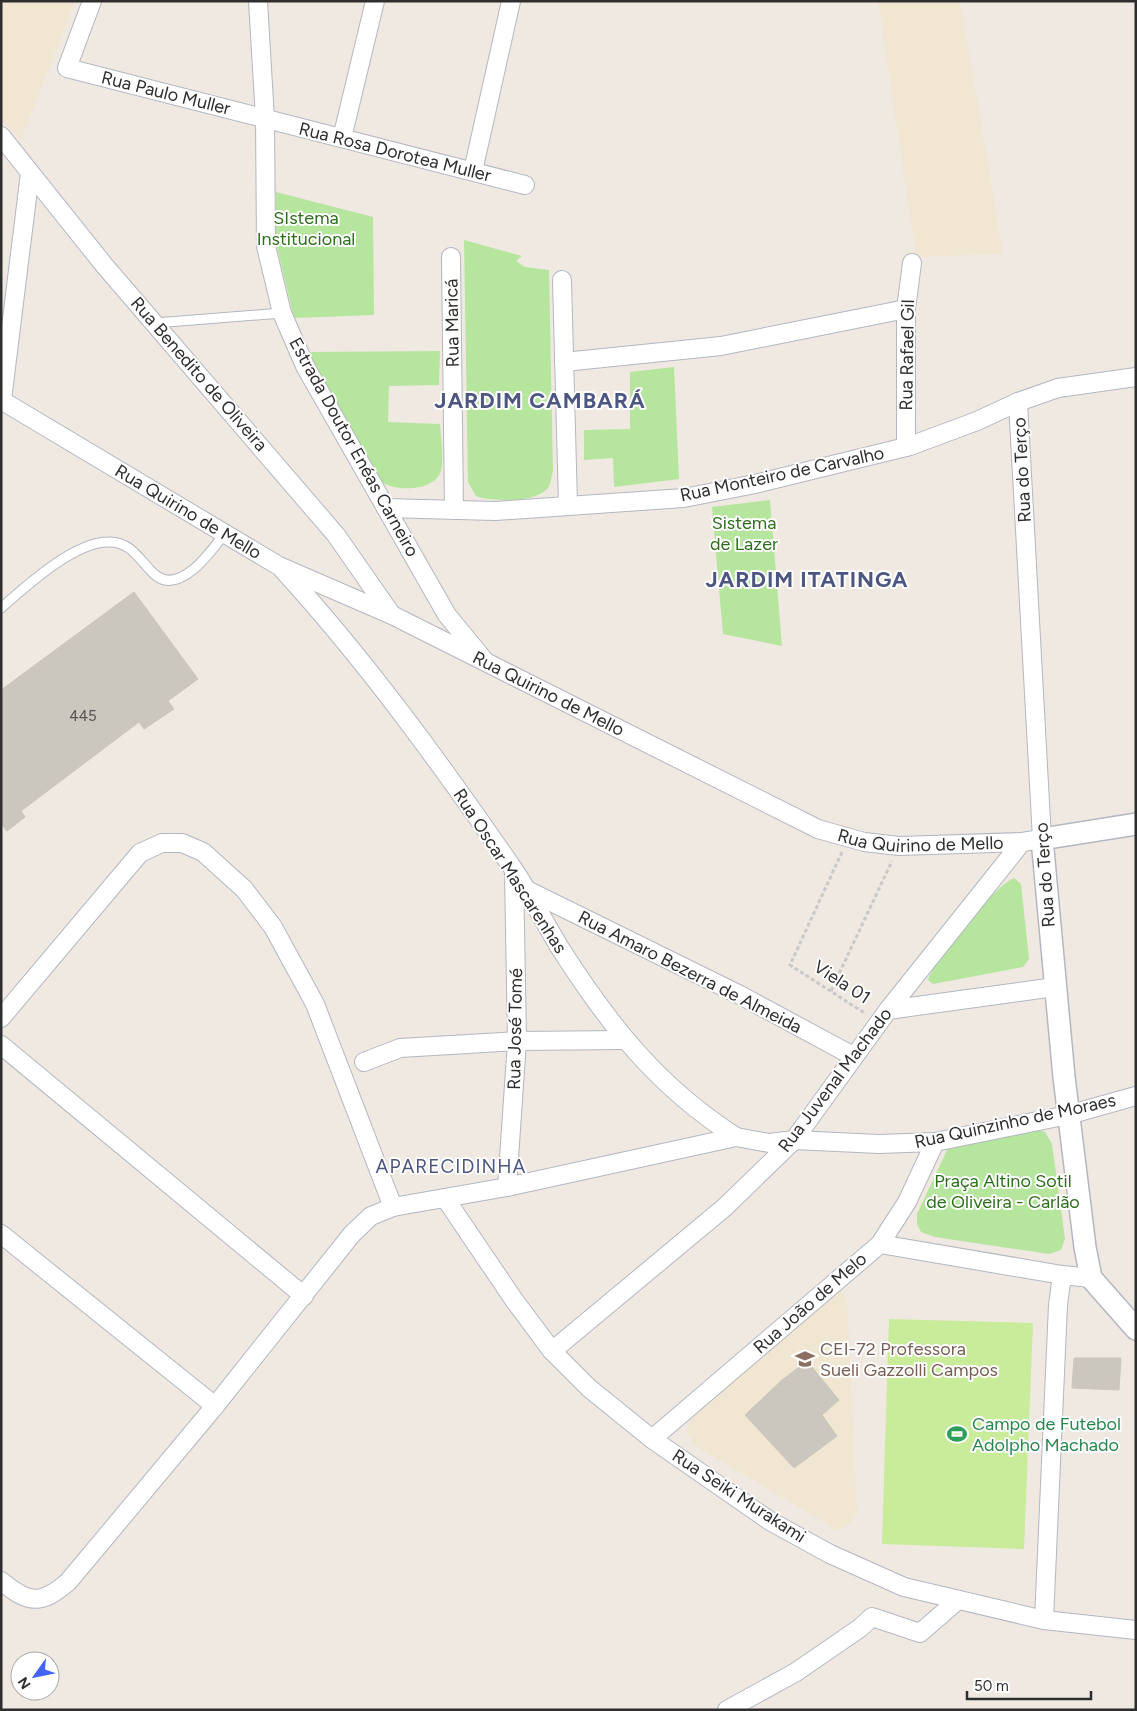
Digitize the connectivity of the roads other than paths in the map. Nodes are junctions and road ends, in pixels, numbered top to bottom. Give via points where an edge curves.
1 (92, 1) edge
2 (258, 1) edge
3 (375, 1) edge
4 (510, 1) edge
5 (265, 119) junction
6 (1, 136) edge
7 (342, 138) junction
8 (472, 172) junction
9 (30, 173) junction
10 (525, 185) dead end
11 (451, 257) dead end
12 (912, 263) dead end
13 (562, 280) dead end
14 (906, 309) junction
15 (282, 313) junction
16 (155, 323) junction
17 (564, 362) junction
18 (1136, 377) edge
19 (2, 400) edge
20 (1018, 402) junction
21 (906, 447) junction
22 (568, 505) junction
23 (386, 508) junction
24 (454, 510) junction
25 (224, 534) junction
26 (279, 566) junction
27 (1, 608) edge
28 (392, 615) junction
29 (487, 664) junction
30 (1136, 824) edge
31 (1032, 841) junction
32 (514, 871) junction
33 (527, 890) junction
34 (1054, 987) junction
35 (883, 1016) junction
36 (1, 1018) edge
37 (624, 1040) junction
38 (517, 1041) junction
39 (1, 1045) edge
40 (853, 1056) junction
41 (364, 1062) dead end
42 (1136, 1096) edge
43 (1068, 1115) junction
44 (736, 1137) junction
45 (794, 1140) junction
46 (934, 1142) junction
47 (508, 1187) junction
48 (444, 1198) junction
49 (392, 1207) junction
50 (1, 1234) edge
51 (880, 1244) junction
52 (1062, 1275) junction
53 (1091, 1278) junction
54 (304, 1296) junction
55 (1136, 1329) edge
56 (552, 1351) junction
57 (215, 1406) junction
58 (652, 1439) junction
59 (1, 1581) edge
60 (958, 1600) junction
61 (1044, 1620) junction
62 (1136, 1630) edge
63 (727, 1710) edge

1 - 5 street, Rua Paulo Muller via 66,68
2 - 5 street, Estrada Doutor Enéas Carneiro
3 - 7 street
4 - 8 street
5 - 7 street, Rua Rosa Dorotea Muller
5 - 15 street, Estrada Doutor Enéas Carneiro via 266,246
6 - 9 street, Rua Benedito de Oliveira
7 - 8 street, Rua Rosa Dorotea Muller
8 - 10 street, Rua Rosa Dorotea Muller
9 - 16 street, Rua Benedito de Oliveira
9 - 19 street
11 - 24 street, Rua Maricá
12 - 14 street, Rua Rafael Gil
13 - 17 street
14 - 17 street via 721,346
14 - 21 street, Rua Rafael Gil
15 - 16 lane
15 - 23 street, Estrada Doutor Enéas Carneiro via 305,366
16 - 28 street, Rua Benedito de Oliveira via 336,535
17 - 22 street
18 - 20 street, Rua Monteiro de Carvalho via 1058,388
19 - 25 street, Rua Quirino de Mello
20 - 21 street, Rua Monteiro de Carvalho
20 - 31 street, Rua do Terço
21 - 22 street, Rua Monteiro de Carvalho via 684,498
22 - 24 street, Rua Monteiro de Carvalho via 495,511
23 - 24 street, Rua Monteiro de Carvalho
23 - 29 street, Estrada Doutor Enéas Carneiro via 447,615
25 - 26 street, Rua Quirino de Mello
25 - 27 lane via 195,567 174,580 162,580 131,548 118,542 93,545 37,577
26 - 28 street, Rua Quirino de Mello
26 - 32 street, Rua Oscar Mascarenhas via 318,609 389,699
28 - 29 street, Rua Quirino de Mello
29 - 31 street, Rua Quirino de Mello via 818,829 848,838 899,846
30 - 31 street, Rua Quirino de Mello
31 - 34 street, Rua do Terço
31 - 35 street, Rua Juvenal Machado
32 - 33 street, Rua Oscar Mascarenhas
32 - 38 street, Rua José Tomé
33 - 37 street, Rua Oscar Mascarenhas via 560,948
33 - 40 street, Rua Amaro Bezerra de Almeida
34 - 35 street
34 - 43 street, Rua do Terço
35 - 40 street, Rua Juvenal Machado
36 - 49 street via 140,853 162,842 182,843 203,852 244,889 273,927 315,1004
37 - 38 street
37 - 44 street, Rua Oscar Mascarenhas via 691,1105
38 - 41 street via 400,1048
38 - 47 street, Rua José Tomé
39 - 54 street
40 - 45 street, Rua Juvenal Machado
42 - 43 street, Rua Quinzinho de Moraes
43 - 46 street, Rua Quinzinho de Moraes
43 - 53 street, Rua do Terço
44 - 45 street, Rua Quinzinho de Moraes via 770,1143
44 - 47 street, Rua Quinzinho de Moraes
45 - 46 street, Rua Quinzinho de Moraes via 879,1144
45 - 56 street, Rua Juvenal Machado via 725,1207
46 - 51 street, Rua João de Melo via 907,1202
47 - 48 street, Rua Quinzinho de Moraes
48 - 49 street, Rua Quinzinho de Moraes
48 - 56 street, Rua Seiki Murakami
49 - 54 street, Rua Quinzinho de Moraes via 370,1216 352,1234
50 - 57 street
51 - 52 street
51 - 58 street, Rua João de Melo
52 - 53 street
52 - 61 street
53 - 55 street
54 - 57 street, Rua Quinzinho de Moraes
56 - 58 street, Rua Seiki Murakami via 589,1388
57 - 59 street, Rua Quinzinho de Moraes via 68,1582 51,1597 37,1599 18,1594
58 - 60 street, Rua Seiki Murakami via 770,1521 830,1554 904,1586
60 - 61 street, Rua Seiki Murakami
60 - 63 street via 920,1633 872,1617 796,1672
61 - 62 street, Rua Seiki Murakami

